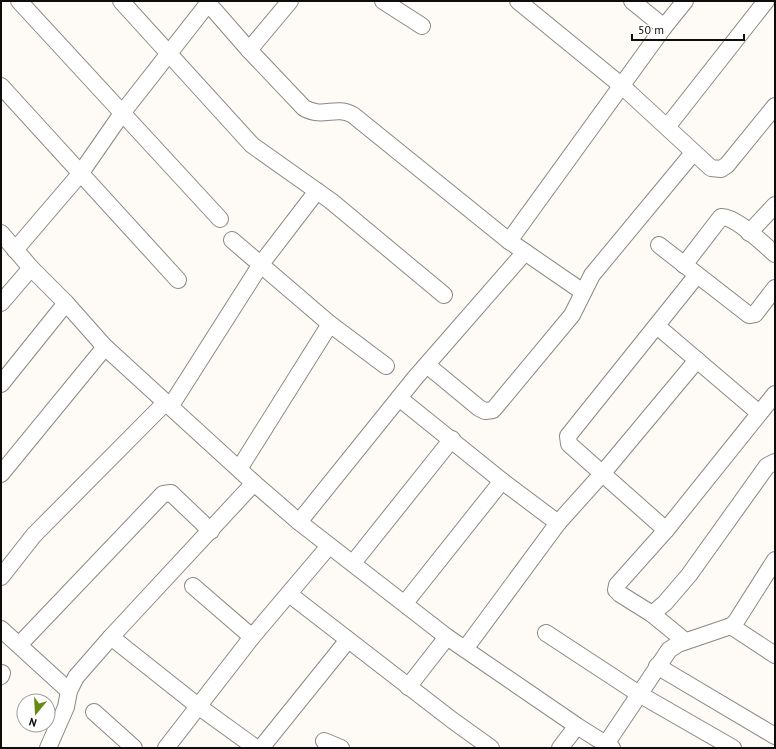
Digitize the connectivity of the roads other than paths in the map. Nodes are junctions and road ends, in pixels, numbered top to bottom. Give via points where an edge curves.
1 (19, 1) edge
2 (121, 1) edge
3 (290, 1) edge
4 (383, 1) edge
5 (518, 1) edge
6 (632, 1) edge
7 (685, 1) edge
8 (766, 1) edge
9 (209, 2) edge
10 (422, 26) dead end
11 (664, 27) junction
12 (249, 50) junction
13 (169, 54) junction
14 (1, 86) edge
15 (622, 86) junction
16 (775, 106) edge
17 (123, 112) junction
18 (667, 127) junction
19 (693, 153) junction
20 (80, 174) junction
21 (317, 191) junction
22 (775, 205) edge
23 (220, 219) dead end
24 (749, 233) junction
25 (1, 234) edge
26 (232, 240) dead end
27 (509, 241) junction
28 (659, 245) dead end
29 (15, 250) junction
30 (525, 252) junction
31 (775, 254) edge
32 (261, 264) junction
33 (31, 268) junction
34 (691, 270) junction
35 (178, 280) dead end
36 (775, 288) edge
37 (583, 292) junction
38 (444, 295) dead end
39 (1, 303) edge
40 (66, 303) junction
41 (330, 324) junction
42 (657, 326) junction
43 (105, 347) junction
44 (697, 360) junction
45 (427, 365) junction
46 (386, 366) dead end
47 (1, 384) edge
48 (775, 394) edge
49 (399, 398) junction
50 (168, 404) junction
51 (759, 414) junction
52 (452, 439) junction
53 (775, 462) edge
54 (239, 469) junction
55 (1, 474) edge
56 (602, 474) junction
57 (502, 481) junction
58 (254, 483) junction
59 (299, 522) junction
60 (558, 523) junction
61 (666, 530) junction
62 (211, 531) junction
63 (329, 546) junction
64 (774, 561) edge
65 (353, 563) junction
66 (1, 577) edge
67 (193, 586) dead end
68 (289, 594) junction
69 (404, 603) junction
70 (652, 614) junction
71 (731, 626) junction
72 (1, 629) edge
73 (546, 633) dead end
74 (111, 637) junction
75 (252, 637) junction
76 (447, 637) junction
77 (348, 640) junction
78 (685, 641) junction
79 (18, 645) junction
80 (465, 649) junction
81 (775, 655) edge
82 (657, 666) junction
83 (408, 686) junction
84 (69, 691) junction
85 (639, 694) junction
86 (198, 706) junction
87 (94, 712) dead end
88 (577, 726) junction
89 (775, 736) edge
90 (324, 741) dead end
91 (609, 746) edge
92 (48, 748) edge
93 (134, 748) edge
94 (166, 748) edge
95 (256, 748) edge
96 (261, 748) edge
97 (341, 748) edge
98 (491, 748) edge
99 (560, 748) edge
100 (734, 748) edge

1 - 17 street
2 - 13 street
3 - 12 street
4 - 10 street
5 - 15 street
6 - 11 street
7 - 11 street
8 - 18 street
9 - 12 street
9 - 13 street
11 - 15 street
12 - 27 street via 304,108 320,114 340,110 353,115
13 - 17 street
13 - 21 street via 252,145
14 - 20 street
15 - 18 street
15 - 27 street
16 - 19 street via 721,169 711,168
17 - 20 street
17 - 23 street
18 - 19 street
19 - 37 street via 592,275
20 - 29 street
20 - 35 street
21 - 32 street
21 - 38 street
22 - 24 street
24 - 31 street
24 - 34 street via 737,222 721,217
25 - 29 street
26 - 32 street
27 - 30 street
28 - 34 street
29 - 33 street
30 - 37 street
30 - 45 street
32 - 41 street
32 - 50 street
33 - 39 street
33 - 40 street
34 - 36 street via 751,316
34 - 42 street
37 - 45 street via 572,315 492,410 479,408
40 - 43 street
40 - 47 street
41 - 46 street
41 - 54 street
42 - 44 street
42 - 56 street via 568,436 569,444
43 - 50 street
43 - 55 street
44 - 51 street
44 - 56 street
45 - 49 street
48 - 51 street
49 - 52 street
49 - 59 street
50 - 54 street
50 - 66 street via 34,535
51 - 61 street
52 - 57 street
52 - 65 street
53 - 70 street via 767,466 688,575 665,603
54 - 58 street
56 - 60 street
56 - 61 street
57 - 60 street
57 - 69 street
58 - 59 street
58 - 62 street
59 - 63 street
60 - 80 street
61 - 70 street via 617,585 620,594
62 - 74 street
62 - 79 street via 172,493 163,494
63 - 65 street
63 - 68 street
64 - 71 street
65 - 69 street
67 - 75 street
68 - 75 street
68 - 77 street
69 - 76 street
70 - 78 street
71 - 78 street
71 - 81 street
72 - 79 street
73 - 85 street
74 - 84 street via 76,677
74 - 86 street
75 - 86 street
76 - 80 street
76 - 83 street
77 - 83 street
77 - 96 street
78 - 82 street via 669,650
79 - 84 street
80 - 88 street
82 - 85 street
82 - 89 street
83 - 98 street
84 - 92 street
85 - 91 street
85 - 100 street
86 - 94 street
86 - 95 street
87 - 93 street
88 - 91 street
88 - 99 street
90 - 97 street

